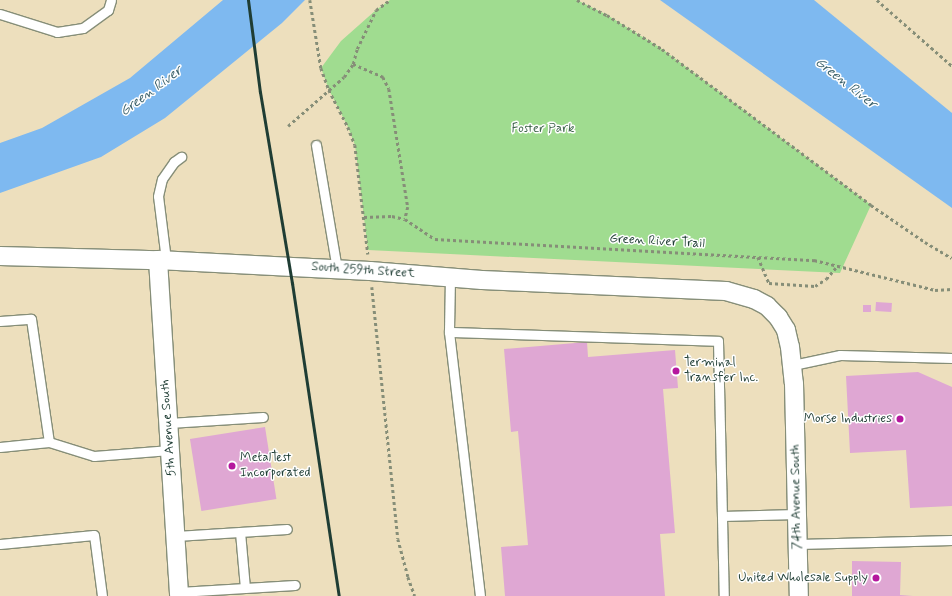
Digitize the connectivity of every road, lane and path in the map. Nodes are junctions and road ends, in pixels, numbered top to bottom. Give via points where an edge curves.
1 (112, 0) edge
2 (310, 0) edge
3 (390, 0) edge
4 (577, 0) edge
5 (877, 0) edge
6 (0, 14) edge
7 (353, 64) junction
8 (952, 66) edge
9 (329, 90) junction
10 (288, 126) dead end
11 (316, 145) dead end
12 (181, 157) dead end
13 (364, 217) junction
14 (405, 219) junction
15 (0, 256) edge
16 (758, 257) junction
17 (952, 258) edge
18 (162, 260) junction
19 (838, 265) junction
20 (337, 269) junction
21 (370, 271) junction
22 (450, 278) junction
23 (952, 289) edge
24 (726, 291) joint
25 (0, 321) edge
26 (449, 332) junction
27 (952, 358) edge
28 (793, 365) junction
29 (263, 417) dead end
30 (169, 423) junction
31 (49, 442) junction
32 (0, 447) edge
33 (170, 450) junction
34 (797, 514) junction
35 (722, 516) junction
36 (286, 529) dead end
37 (240, 532) junction
38 (176, 536) junction
39 (952, 540) edge
40 (0, 544) edge
41 (798, 544) junction
42 (296, 585) dead end
43 (245, 588) junction
44 (179, 594) edge
45 (102, 596) edge
46 (415, 596) edge
47 (480, 596) edge
48 (724, 596) edge
49 (799, 596) edge

1 - 6 lane via 108,10 83,28 57,32
2 - 9 path via 321,68
3 - 7 path via 376,10 357,49
4 - 17 path via 607,14 662,49 871,205
5 - 8 path
7 - 9 path via 344,77
7 - 14 path via 383,77 389,89 408,207
9 - 10 path
9 - 13 path via 355,145
11 - 20 lane
12 - 18 lane via 174,162 162,179 158,196
13 - 14 path, Green River Trail via 392,216
13 - 21 path
14 - 16 path, Green River Trail via 435,239
15 - 18 street, South 259th Street
16 - 19 path, Green River Trail via 814,260
16 - 19 path via 769,283 816,286
18 - 20 street, South 259th Street
18 - 30 street, 5th Avenue South
19 - 23 path, Green River Trail via 935,290
20 - 21 street, South 259th Street
21 - 22 street, South 259th Street
21 - 46 path via 398,539
22 - 24 street, South 259th Street
22 - 26 lane
24 - 28 street, 74th Avenue South via 754,299 773,311 786,330
25 - 31 lane via 31,319
26 - 35 lane via 718,341
26 - 47 lane
27 - 28 lane via 840,354
28 - 34 street, 74th Avenue South
29 - 30 lane
30 - 33 street, 5th Avenue South
31 - 32 lane
31 - 33 lane via 94,456
33 - 38 street, 5th Avenue South
34 - 35 lane
34 - 41 street, 74th Avenue South
35 - 48 lane
36 - 37 lane
37 - 38 lane
37 - 43 lane
38 - 44 street, 5th Avenue South
39 - 41 lane
40 - 45 lane via 94,535
41 - 49 street, 74th Avenue South
42 - 43 lane
43 - 44 lane

